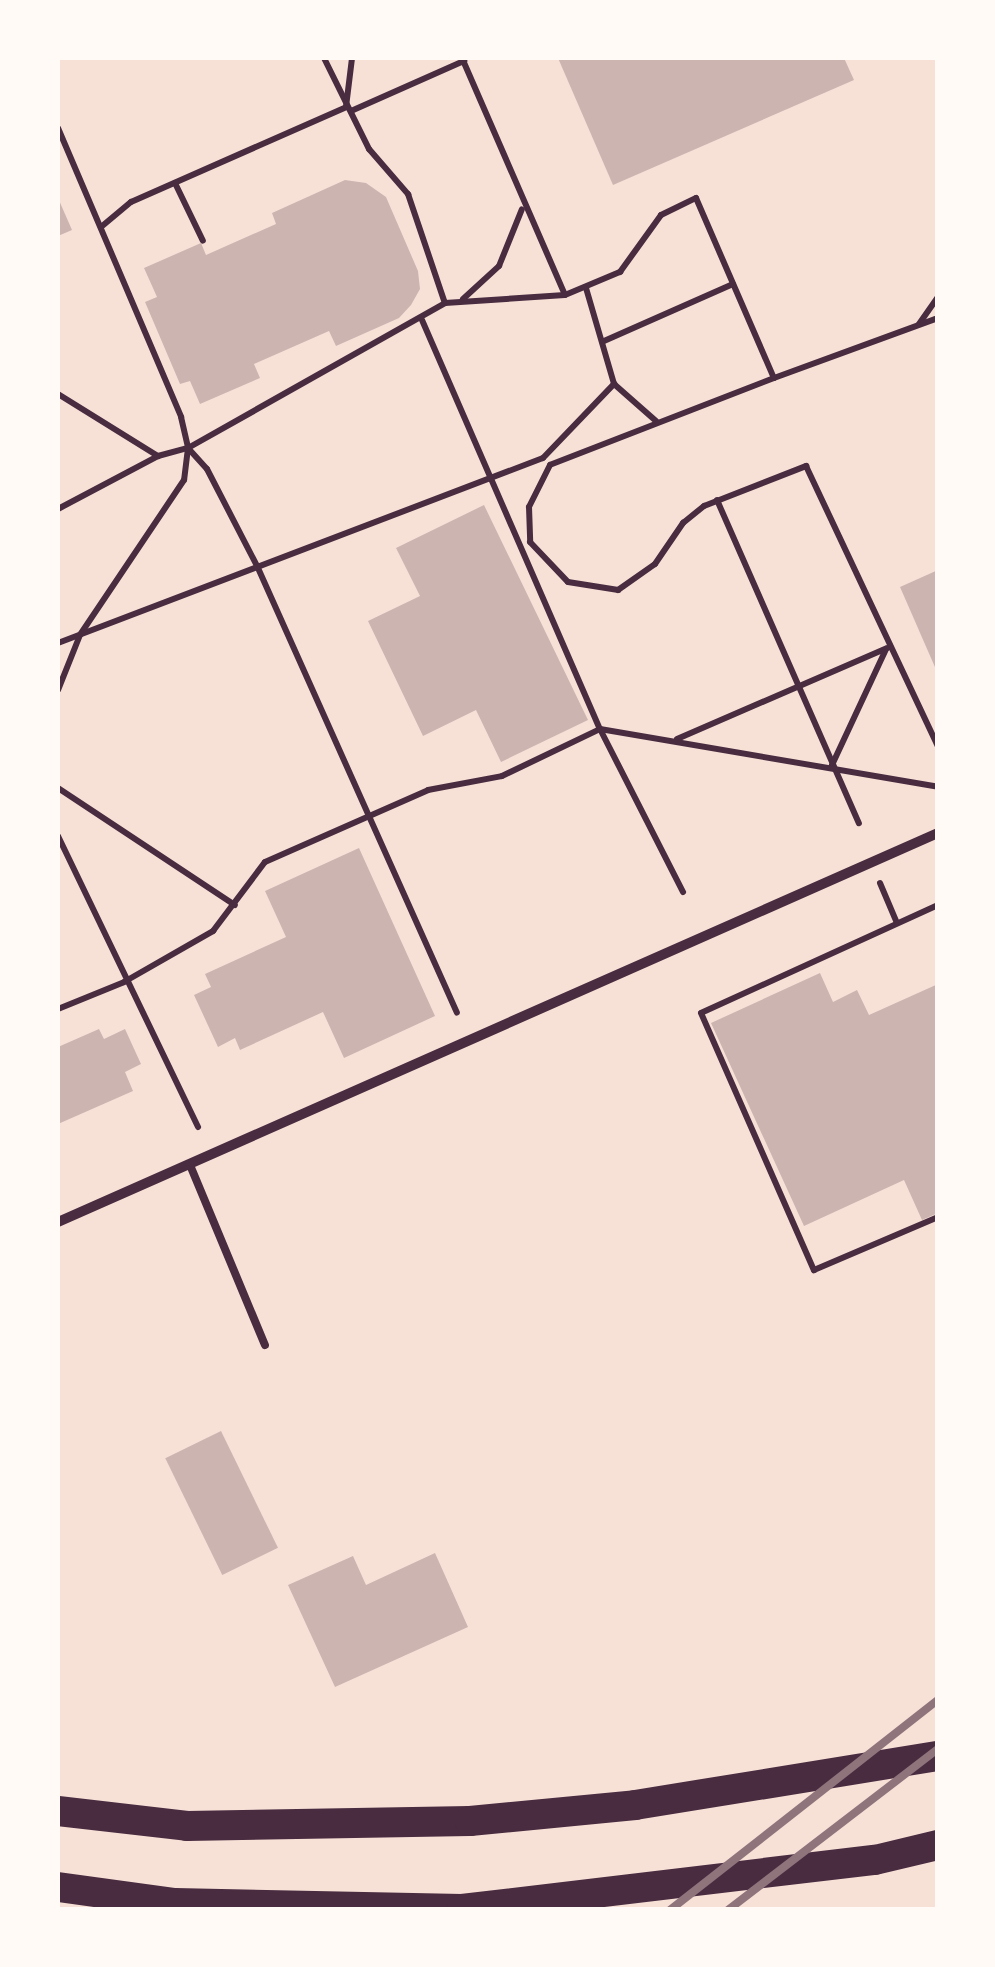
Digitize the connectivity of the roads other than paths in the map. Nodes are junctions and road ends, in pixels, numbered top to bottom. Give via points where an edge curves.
1 (938, 833) edge
2 (190, 1165) junction
3 (58, 1222) edge
4 (266, 1345) dead end
5 (938, 1756) edge
6 (58, 1811) edge
7 (938, 1845) edge
8 (58, 1887) edge
9 (462, 1909) edge

1 - 2 street
2 - 3 street
2 - 4 lane
5 - 6 highway via 636,1805 470,1822 187,1826
7 - 9 highway via 876,1860
8 - 9 highway via 176,1903

